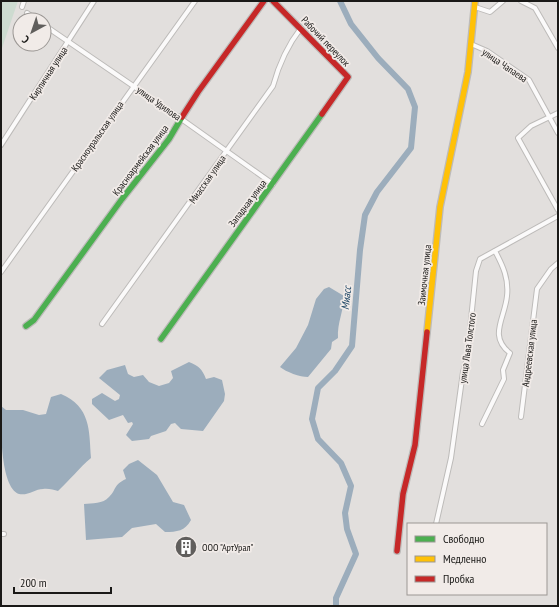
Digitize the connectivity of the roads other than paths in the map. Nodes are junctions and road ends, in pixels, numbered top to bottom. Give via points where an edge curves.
1 (24, 1) edge
2 (94, 1) edge
3 (195, 1) edge
4 (264, 1) edge
5 (273, 1) edge
6 (503, 1) edge
7 (522, 1) edge
8 (475, 4) edge
9 (22, 7) dead end
10 (301, 28) junction
11 (52, 30) edge
12 (69, 41) junction
13 (470, 44) junction
14 (558, 48) edge
15 (348, 77) joint
16 (133, 85) junction
17 (558, 113) edge
18 (549, 117) junction
19 (180, 118) junction
20 (558, 133) edge
21 (1, 145) edge
22 (226, 152) junction
23 (273, 184) junction
24 (558, 210) edge
25 (558, 216) edge
26 (495, 251) junction
27 (558, 263) edge
28 (1, 272) edge
29 (102, 324) dead end
30 (26, 326) dead end
31 (161, 338) dead end
32 (521, 417) dead end
33 (482, 424) dead end
34 (436, 523) edge
35 (397, 551) dead end

1 - 9 street
2 - 12 street, Кирпичная улица
3 - 16 street, Красноуральская улица
4 - 19 street, Красноармейская улица
5 - 10 street, Рабочий переулок
6 - 8 street via 490,12
7 - 14 street via 535,8
8 - 13 street, Заимочная улица
10 - 15 street, Рабочий переулок
10 - 22 street, Миасская улица via 280,62 273,86
11 - 12 street, улица Удилова
12 - 16 street, улица Удилова
12 - 21 street, Кирпичная улица
13 - 18 street, улица Чапаева via 486,51 529,80
13 - 35 street, Заимочная улица via 468,72 440,207 415,445 403,494
15 - 23 street, Западная улица
16 - 19 street, улица Удилова
16 - 28 street, Красноуральская улица
17 - 18 street
18 - 20 street, улица Чапаева
18 - 24 street via 531,126 518,138
19 - 22 street, улица Удилова
19 - 30 street, Красноармейская улица via 169,139 34,320
22 - 23 street, улица Удилова
22 - 29 street, Миасская улица
23 - 31 street, Западная улица
25 - 26 street, улица Льва Толстого
26 - 33 street via 506,272 508,296 499,329 499,340 510,353 503,370 504,380
26 - 34 street, улица Льва Толстого via 480,259 476,271 467,358
27 - 32 street, Андреевская улица via 537,289

